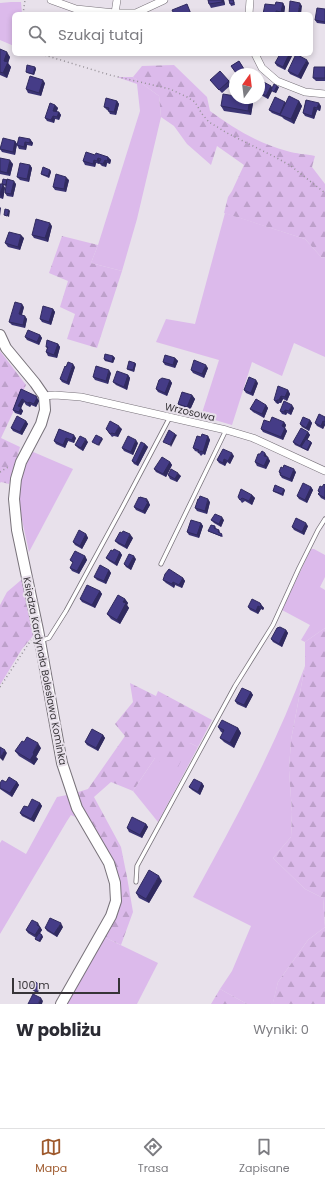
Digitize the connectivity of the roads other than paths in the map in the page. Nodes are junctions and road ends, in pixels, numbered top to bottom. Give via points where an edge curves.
1 (50, 0) edge
2 (117, 0) edge
3 (164, 0) edge
4 (250, 0) edge
5 (105, 12) edge
6 (115, 12) edge
7 (138, 12) edge
8 (249, 12) edge
9 (256, 56) edge
10 (325, 94) edge
11 (0, 335) edge
12 (44, 396) junction
13 (170, 417) junction
14 (226, 430) junction
15 (325, 471) edge
16 (325, 519) edge
17 (161, 564) dead end
18 (40, 641) junction
19 (136, 882) dead end
20 (61, 1004) edge

1 - 5 street via 76,9
2 - 6 street
3 - 7 street
4 - 8 street
9 - 10 street via 262,68 277,82 305,92
11 - 12 street via 6,348
12 - 13 street, Wrzosowa via 81,397
12 - 18 street, Księdza Kardynała Bolesława Kominka via 45,410 41,424 21,462 14,499 17,530
13 - 14 street, Wrzosowa
13 - 18 lane via 66,611 49,638
14 - 15 street, Wrzosowa via 253,438
14 - 17 lane
16 - 19 lane via 273,625 234,686 153,836 138,866
18 - 20 street, Księdza Kardynała Bolesława Kominka via 62,763 77,808 109,863 116,895 111,916

